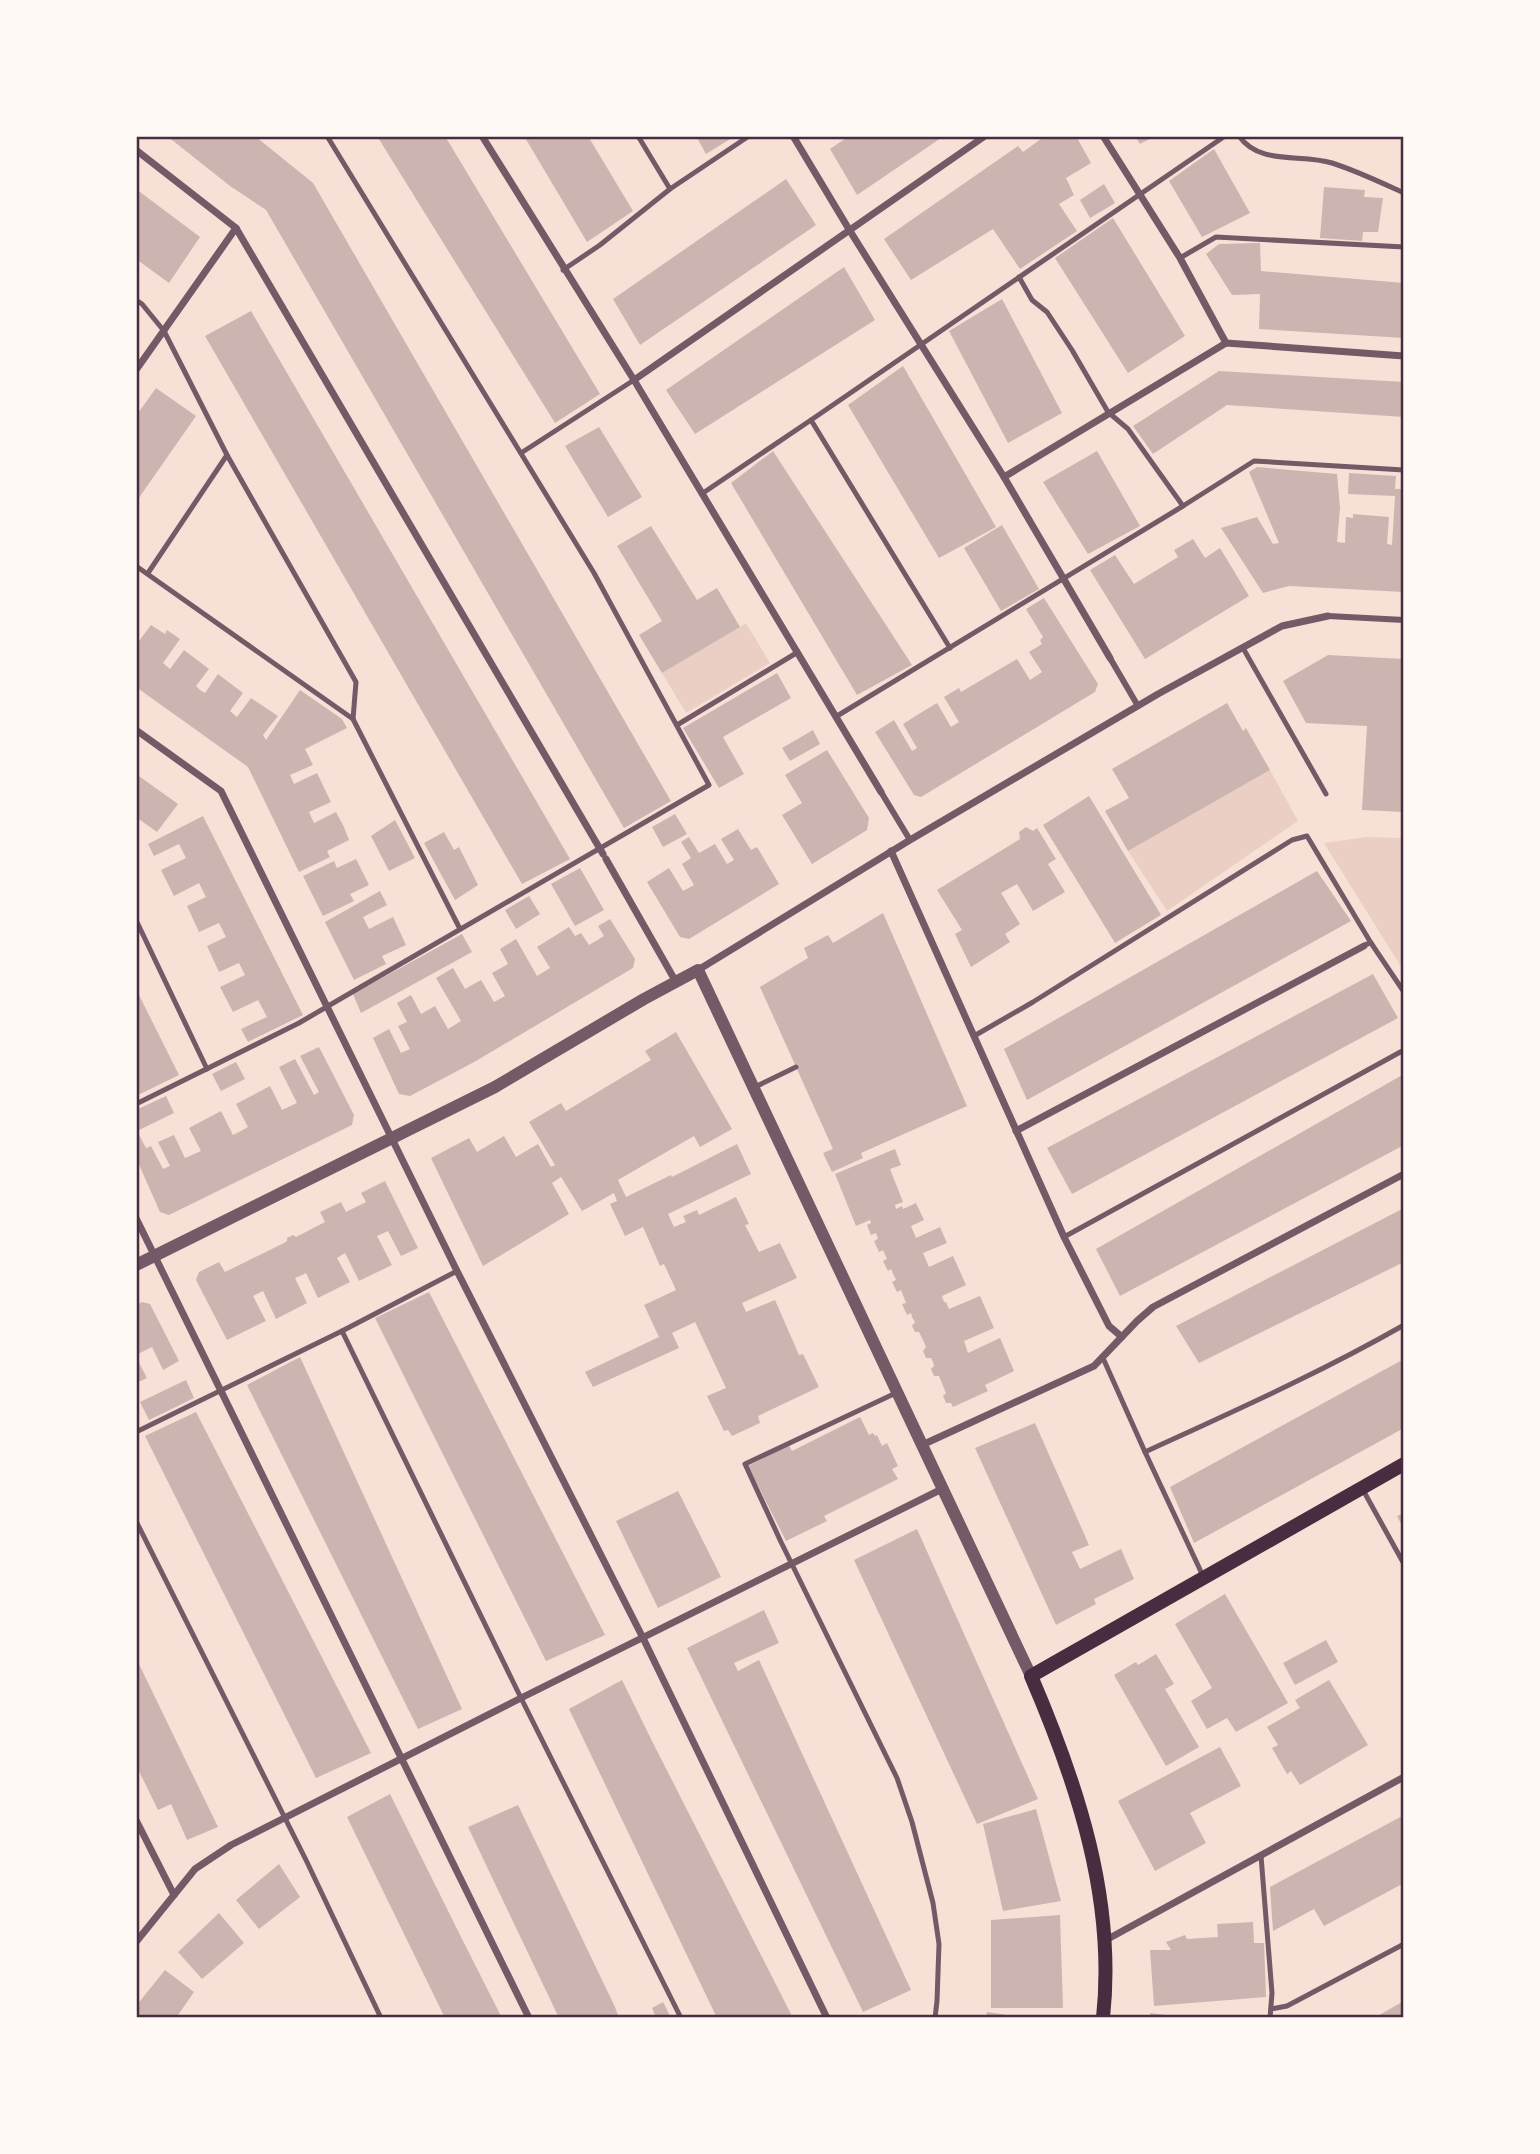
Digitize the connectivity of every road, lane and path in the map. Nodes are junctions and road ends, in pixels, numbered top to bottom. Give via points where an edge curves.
1 (327, 136) edge
2 (481, 136) edge
3 (638, 136) edge
4 (749, 136) edge
5 (793, 136) edge
6 (985, 136) edge
7 (1103, 136) edge
8 (1225, 136) edge
9 (1239, 136) edge
10 (136, 150) edge
11 (670, 189) junction
12 (1404, 193) edge
13 (1140, 194) junction
14 (236, 228) junction
15 (849, 231) junction
16 (1404, 247) edge
17 (1180, 258) junction
18 (563, 270) junction
19 (1019, 276) junction
20 (136, 300) edge
21 (164, 331) junction
22 (920, 343) junction
23 (1226, 343) junction
24 (1404, 356) edge
25 (136, 370) edge
26 (634, 380) junction
27 (1108, 412) junction
28 (810, 420) junction
29 (520, 453) junction
30 (227, 455) junction
31 (1404, 470) edge
32 (1004, 477) junction
33 (703, 493) junction
34 (1183, 506) junction
35 (136, 566) edge
36 (148, 573) junction
37 (1064, 580) junction
38 (1328, 615) joint
39 (1404, 620) edge
40 (950, 648) junction
41 (1243, 648) junction
42 (798, 652) junction
43 (1110, 658) joint
44 (1138, 706) junction
45 (837, 716) junction
46 (353, 719) junction
47 (677, 725) junction
48 (136, 730) edge
49 (881, 792) joint
50 (1326, 794) dead end
51 (910, 840) junction
52 (891, 851) junction
53 (603, 853) junction
54 (136, 920) edge
55 (460, 929) junction
56 (1367, 944) junction
57 (698, 970) junction
58 (676, 982) junction
59 (1404, 992) edge
60 (328, 1007) junction
61 (974, 1036) junction
62 (1404, 1050) edge
63 (796, 1067) dead end
64 (207, 1069) junction
65 (755, 1088) junction
66 (136, 1104) edge
67 (1016, 1131) junction
68 (392, 1138) junction
69 (1404, 1174) edge
70 (136, 1218) edge
71 (1064, 1237) junction
72 (155, 1255) junction
73 (136, 1265) edge
74 (457, 1271) junction
75 (1404, 1325) edge
76 (342, 1331) junction
77 (1122, 1337) junction
78 (1103, 1358) junction
79 (222, 1390) junction
80 (898, 1392) junction
81 (136, 1432) edge
82 (922, 1445) junction
83 (1145, 1452) junction
84 (1404, 1464) edge
85 (1362, 1487) junction
86 (942, 1489) junction
87 (136, 1521) edge
88 (792, 1564) junction
89 (1404, 1564) edge
90 (1203, 1577) junction
91 (643, 1638) junction
92 (1031, 1676) junction
93 (521, 1698) junction
94 (401, 1758) junction
95 (1404, 1777) edge
96 (285, 1817) junction
97 (136, 1820) edge
98 (1261, 1856) junction
99 (174, 1895) junction
100 (1106, 1940) junction
101 (136, 1942) edge
102 (1404, 1944) edge
103 (1271, 2009) junction
104 (381, 2018) edge
105 (529, 2018) edge
106 (681, 2018) edge
107 (827, 2018) edge
108 (934, 2018) edge
109 (1103, 2018) edge
110 (1270, 2018) edge

1 - 29 lane
2 - 18 street
3 - 11 lane
4 - 11 lane
5 - 15 street
6 - 15 street
7 - 13 street
8 - 13 lane
9 - 12 lane via 1261,154 1328,161
10 - 14 street
11 - 18 lane
13 - 17 street
13 - 19 lane
14 - 21 street
14 - 53 street
15 - 22 street
15 - 26 street
16 - 17 lane via 1216,237
17 - 23 street
18 - 26 street
19 - 22 lane
19 - 27 lane via 1032,300 1047,312 1073,350
20 - 21 lane
21 - 25 street
21 - 30 lane
22 - 28 lane
22 - 32 street
23 - 24 street
23 - 27 street
26 - 29 lane
26 - 33 street
27 - 32 street
27 - 34 lane via 1128,429
28 - 33 lane
28 - 40 lane
29 - 47 lane via 594,573
30 - 36 lane
30 - 46 lane via 356,681
31 - 34 lane via 1254,461
32 - 37 street
33 - 42 street
34 - 37 lane
35 - 36 lane
36 - 46 lane
37 - 40 lane
37 - 43 street
38 - 39 street
38 - 41 street via 1282,626
40 - 45 lane
41 - 44 street
41 - 50 lane
42 - 45 street
42 - 47 lane
43 - 44 street
44 - 51 street
45 - 49 street
46 - 55 lane
47 - 53 lane via 709,786
48 - 60 street via 221,791
49 - 51 street
51 - 52 street
52 - 57 street
52 - 61 street
53 - 55 lane
53 - 58 street
54 - 64 lane
55 - 60 lane
56 - 59 lane
56 - 61 lane via 1307,836 1292,840
56 - 67 street
57 - 58 street
57 - 65 street
58 - 68 street via 495,1087
60 - 64 lane
60 - 68 street
61 - 67 street
62 - 71 lane
63 - 65 lane
64 - 66 lane
65 - 80 street
67 - 71 street
68 - 72 street
68 - 74 street
69 - 77 street via 1153,1307
70 - 72 street
71 - 77 street via 1109,1326
72 - 73 street
72 - 79 street
74 - 76 lane
74 - 91 street
75 - 83 lane
76 - 79 lane
76 - 93 lane
77 - 78 street
78 - 82 street
78 - 83 lane
79 - 81 lane
79 - 94 street
80 - 82 street
80 - 88 lane via 745,1464
82 - 86 street
83 - 90 lane
84 - 85 main road
85 - 89 lane
85 - 90 main road
86 - 88 street
86 - 92 street
87 - 96 lane
88 - 91 street
88 - 108 lane via 897,1777 912,1822 939,1944
90 - 92 main road
91 - 93 street
91 - 107 street
92 - 100 main road via 1073,1784
93 - 94 street
93 - 106 lane
94 - 96 street
94 - 105 street
95 - 98 street
96 - 99 street via 231,1844 195,1869
96 - 104 lane
97 - 99 street
98 - 100 street
98 - 103 lane
99 - 101 street
100 - 109 main road
102 - 103 lane via 1287,2006
103 - 110 lane

